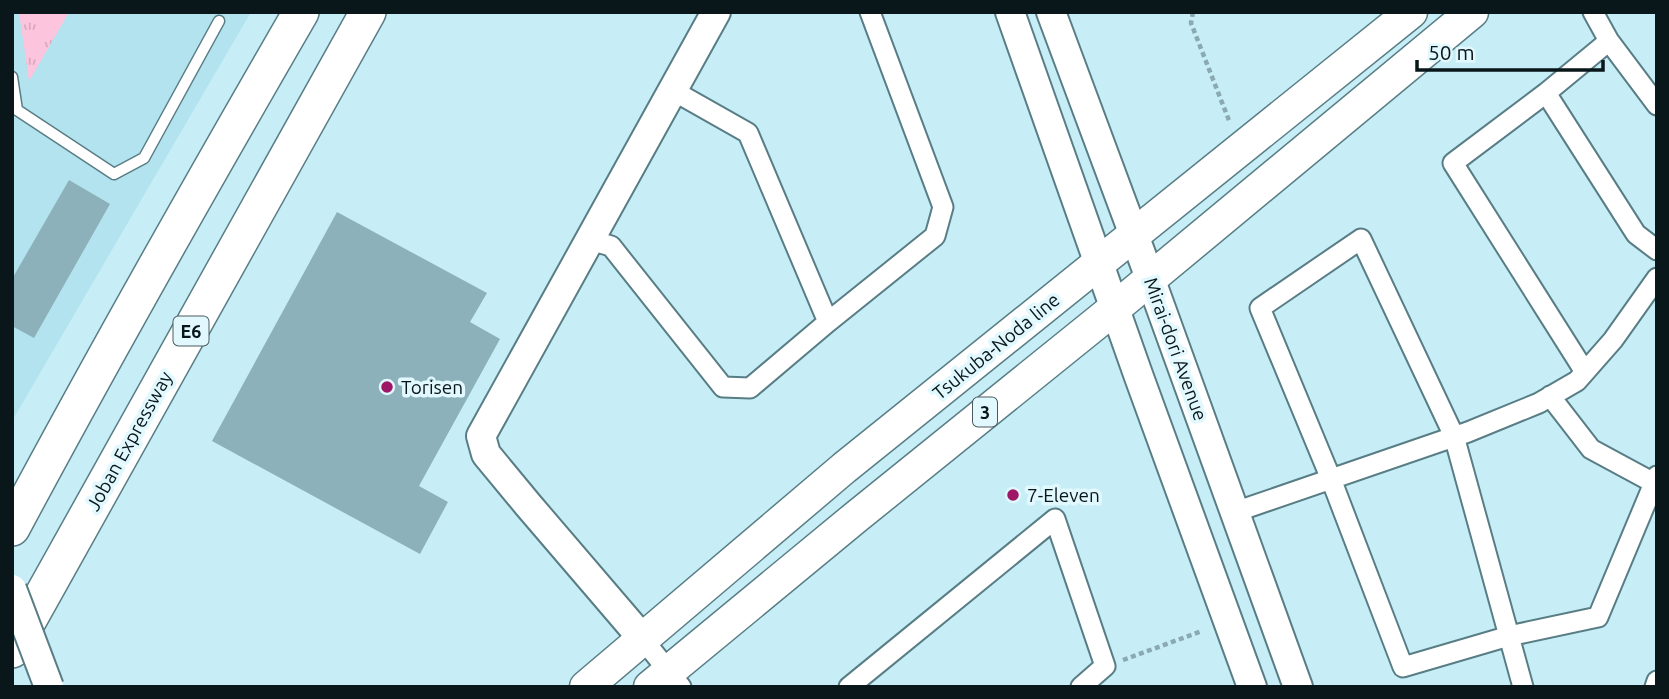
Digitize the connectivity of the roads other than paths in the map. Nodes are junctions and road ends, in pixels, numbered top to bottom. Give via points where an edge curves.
1 (301, 12) edge
2 (368, 12) edge
3 (716, 12) edge
4 (870, 12) edge
5 (1010, 12) edge
6 (1051, 12) edge
7 (1411, 12) edge
8 (1472, 12) edge
9 (1593, 12) edge
10 (219, 22) dead end
11 (1609, 41) junction
12 (12, 77) edge
13 (672, 90) junction
14 (1546, 93) junction
15 (1657, 105) edge
16 (1134, 235) junction
17 (590, 240) junction
18 (1657, 250) edge
19 (1099, 263) junction
20 (1150, 278) junction
21 (1657, 278) edge
22 (1115, 308) junction
23 (828, 321) junction
24 (1585, 372) junction
25 (1550, 396) junction
26 (1454, 436) junction
27 (1331, 479) junction
28 (1655, 480) edge
29 (1235, 512) junction
30 (12, 528) edge
31 (12, 589) edge
32 (1509, 636) junction
33 (642, 638) junction
34 (12, 650) edge
35 (1657, 681) edge
36 (667, 682) edge
37 (48, 687) edge
38 (586, 687) edge
39 (849, 687) edge
40 (1081, 687) edge
41 (1252, 687) edge
42 (1298, 687) edge
43 (1522, 687) edge
44 (1655, 687) edge

1 - 30 highway
2 - 34 highway, Joban Expressway / E6
3 - 13 street
4 - 23 street via 943,207 936,236
5 - 19 street
6 - 16 street, Mirai-dori Avenue
7 - 16 main road, Tsukuba-Noda line / 3
8 - 20 main road, 3
9 - 11 street
10 - 12 lane via 144,158 114,174 17,110
11 - 14 street
11 - 15 street
13 - 17 street
13 - 23 street via 748,133
14 - 18 street via 1636,234
14 - 24 street via 1453,163
16 - 19 main road, Tsukuba-Noda line / 3
16 - 20 street, Mirai-dori Avenue
17 - 23 street via 611,246 723,387 750,388
17 - 33 street via 481,436 486,454
19 - 22 street
19 - 33 main road, Tsukuba-Noda line / 3
20 - 22 main road, 3
20 - 29 street, Mirai-dori Avenue
21 - 24 street
22 - 36 main road, 3 via 856,517
22 - 41 street
24 - 25 street
25 - 26 street
25 - 28 street via 1591,449
26 - 27 street
26 - 27 street via 1361,239 1260,308
26 - 32 street
27 - 29 street
27 - 32 street via 1403,667
28 - 32 street via 1598,617
29 - 42 street, Mirai-dori Avenue
31 - 37 street, bridge
32 - 43 street
33 - 36 street
33 - 38 main road, Tsukuba-Noda line / 3
35 - 44 street
39 - 40 street via 1055,519 1105,666

